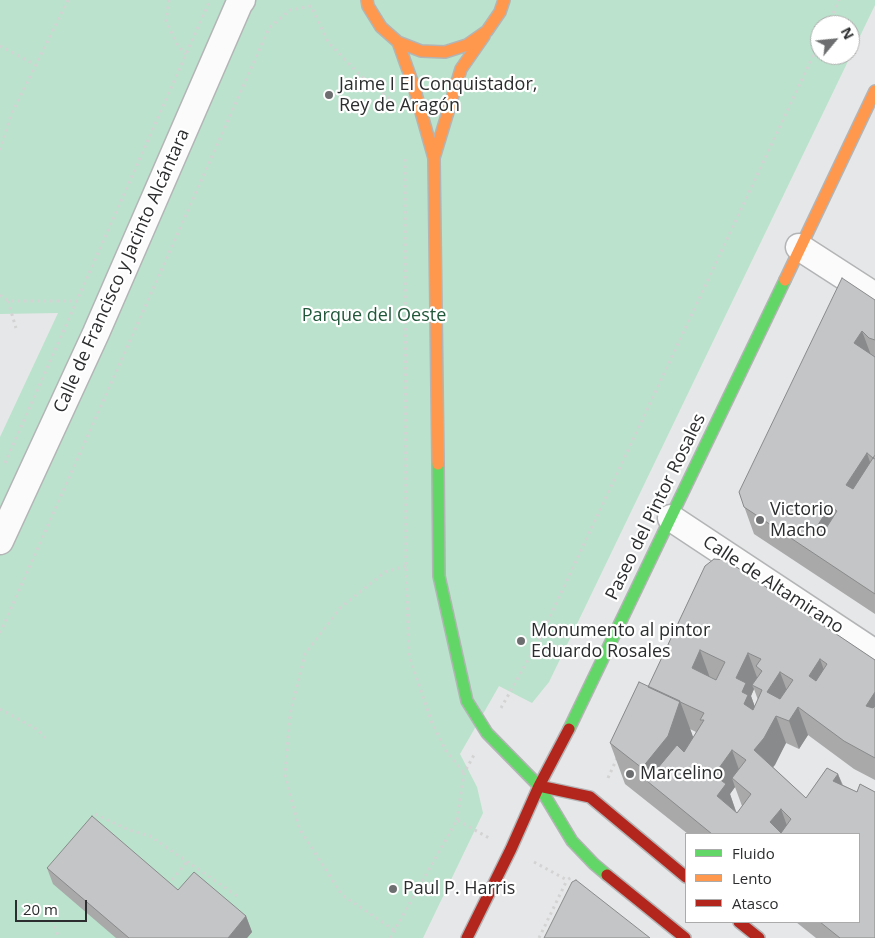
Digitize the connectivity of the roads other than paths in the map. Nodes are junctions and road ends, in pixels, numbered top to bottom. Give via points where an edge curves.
1 (242, 0) edge
2 (367, 0) edge
3 (504, 0) edge
4 (487, 31) junction
5 (398, 42) junction
6 (875, 91) edge
7 (434, 158) junction
8 (799, 247) junction
9 (875, 296) edge
10 (671, 518) junction
11 (0, 541) edge
12 (875, 653) edge
13 (539, 786) junction
14 (685, 876) edge
15 (741, 923) edge
16 (467, 938) edge
17 (685, 938) edge
18 (759, 938) edge

1 - 11 street, Calle de Francisco y Jacinto Alcántara via 96,333
2 - 5 main road via 380,27
3 - 4 main road
4 - 5 main road via 468,45 444,52 420,51
4 - 7 main road via 461,70
5 - 7 main road
6 - 8 main road, Paseo del Pintor Rosales
7 - 13 main road via 439,576 467,701 487,733
8 - 9 street
8 - 10 main road, Paseo del Pintor Rosales
10 - 12 street, Calle de Altamirano
10 - 13 main road, Paseo del Pintor Rosales
13 - 14 main road via 590,797
13 - 16 main road, Paseo del Pintor Rosales
13 - 17 main road via 572,841 594,864
15 - 18 main road

